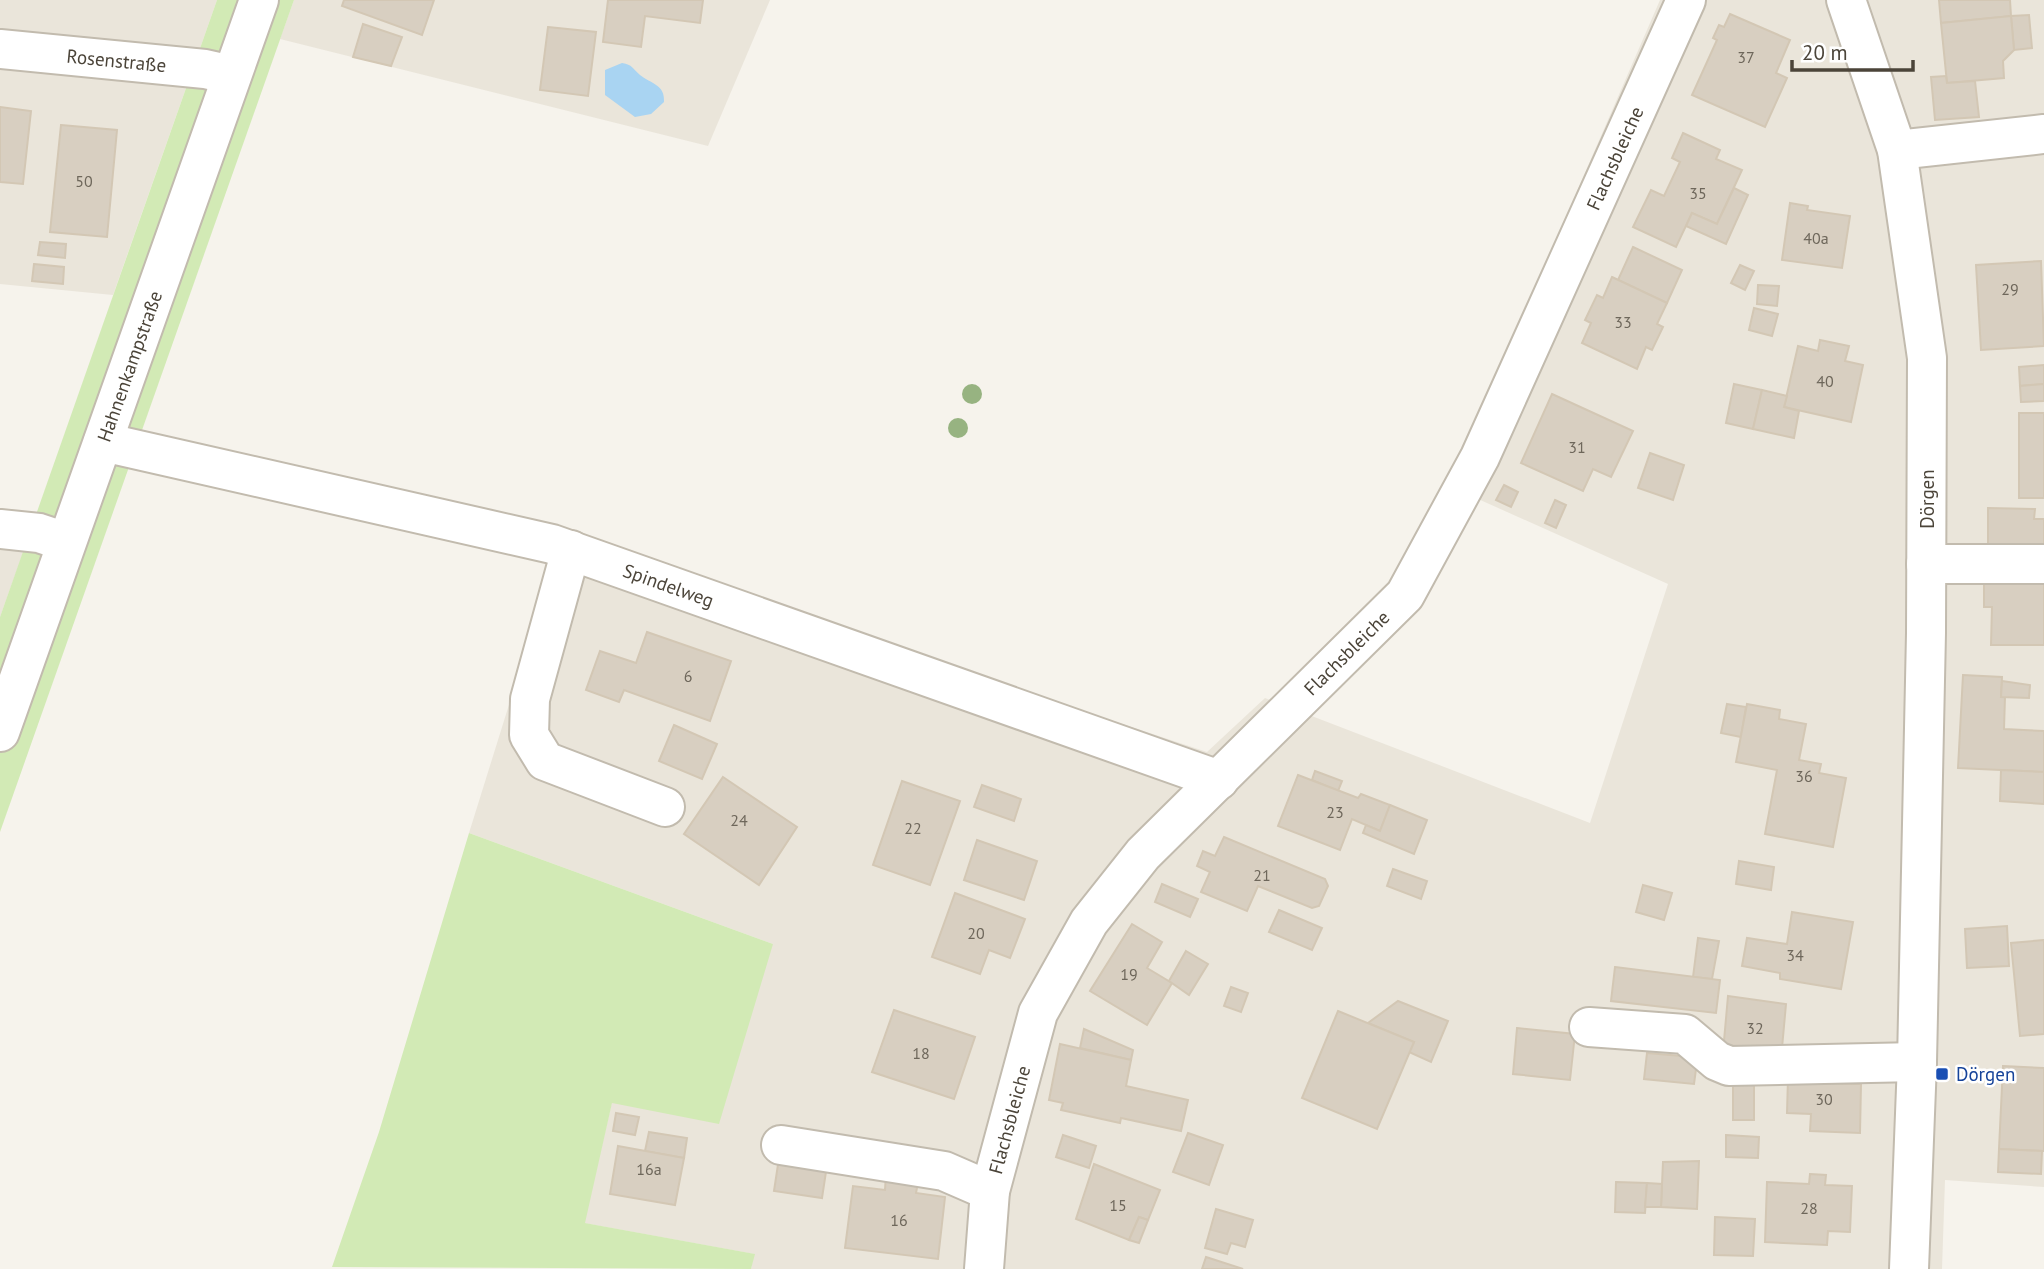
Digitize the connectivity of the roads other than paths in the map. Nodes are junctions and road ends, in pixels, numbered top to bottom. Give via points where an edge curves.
1 (259, 0) edge
2 (1686, 0) edge
3 (1846, 0) edge
4 (0, 50) edge
5 (232, 75) junction
6 (2044, 134) edge
7 (1897, 150) junction
8 (103, 442) junction
9 (0, 529) edge
10 (66, 542) junction
11 (571, 550) junction
12 (1926, 564) junction
13 (2044, 564) edge
14 (0, 732) edge
15 (1219, 780) junction
16 (665, 807) dead end
17 (1589, 1027) dead end
18 (1917, 1062) junction
19 (781, 1145) dead end
20 (990, 1191) junction
21 (984, 1269) edge
22 (1909, 1269) edge

1 - 5 street, Hahnenkampstraße
2 - 15 street, Flachsbleiche via 1480,457 1405,595
3 - 7 street, Dörgen
4 - 5 street, Rosenstraße
5 - 8 street, Hahnenkampstraße
6 - 7 street
7 - 12 street, Dörgen via 1927,358
8 - 10 street, Hahnenkampstraße
8 - 11 street, Spindelweg
9 - 10 street via 39,533
10 - 14 street, Hahnenkampstraße
11 - 15 street, Spindelweg
11 - 16 street via 530,699 529,735 545,761
12 - 13 street
12 - 18 street, Dörgen
15 - 20 street, Flachsbleiche via 1143,854 1089,922 1038,1013
17 - 18 street via 1685,1034 1730,1066
18 - 22 street, Dörgen
19 - 20 street via 944,1171
20 - 21 street, Flachsbleiche

